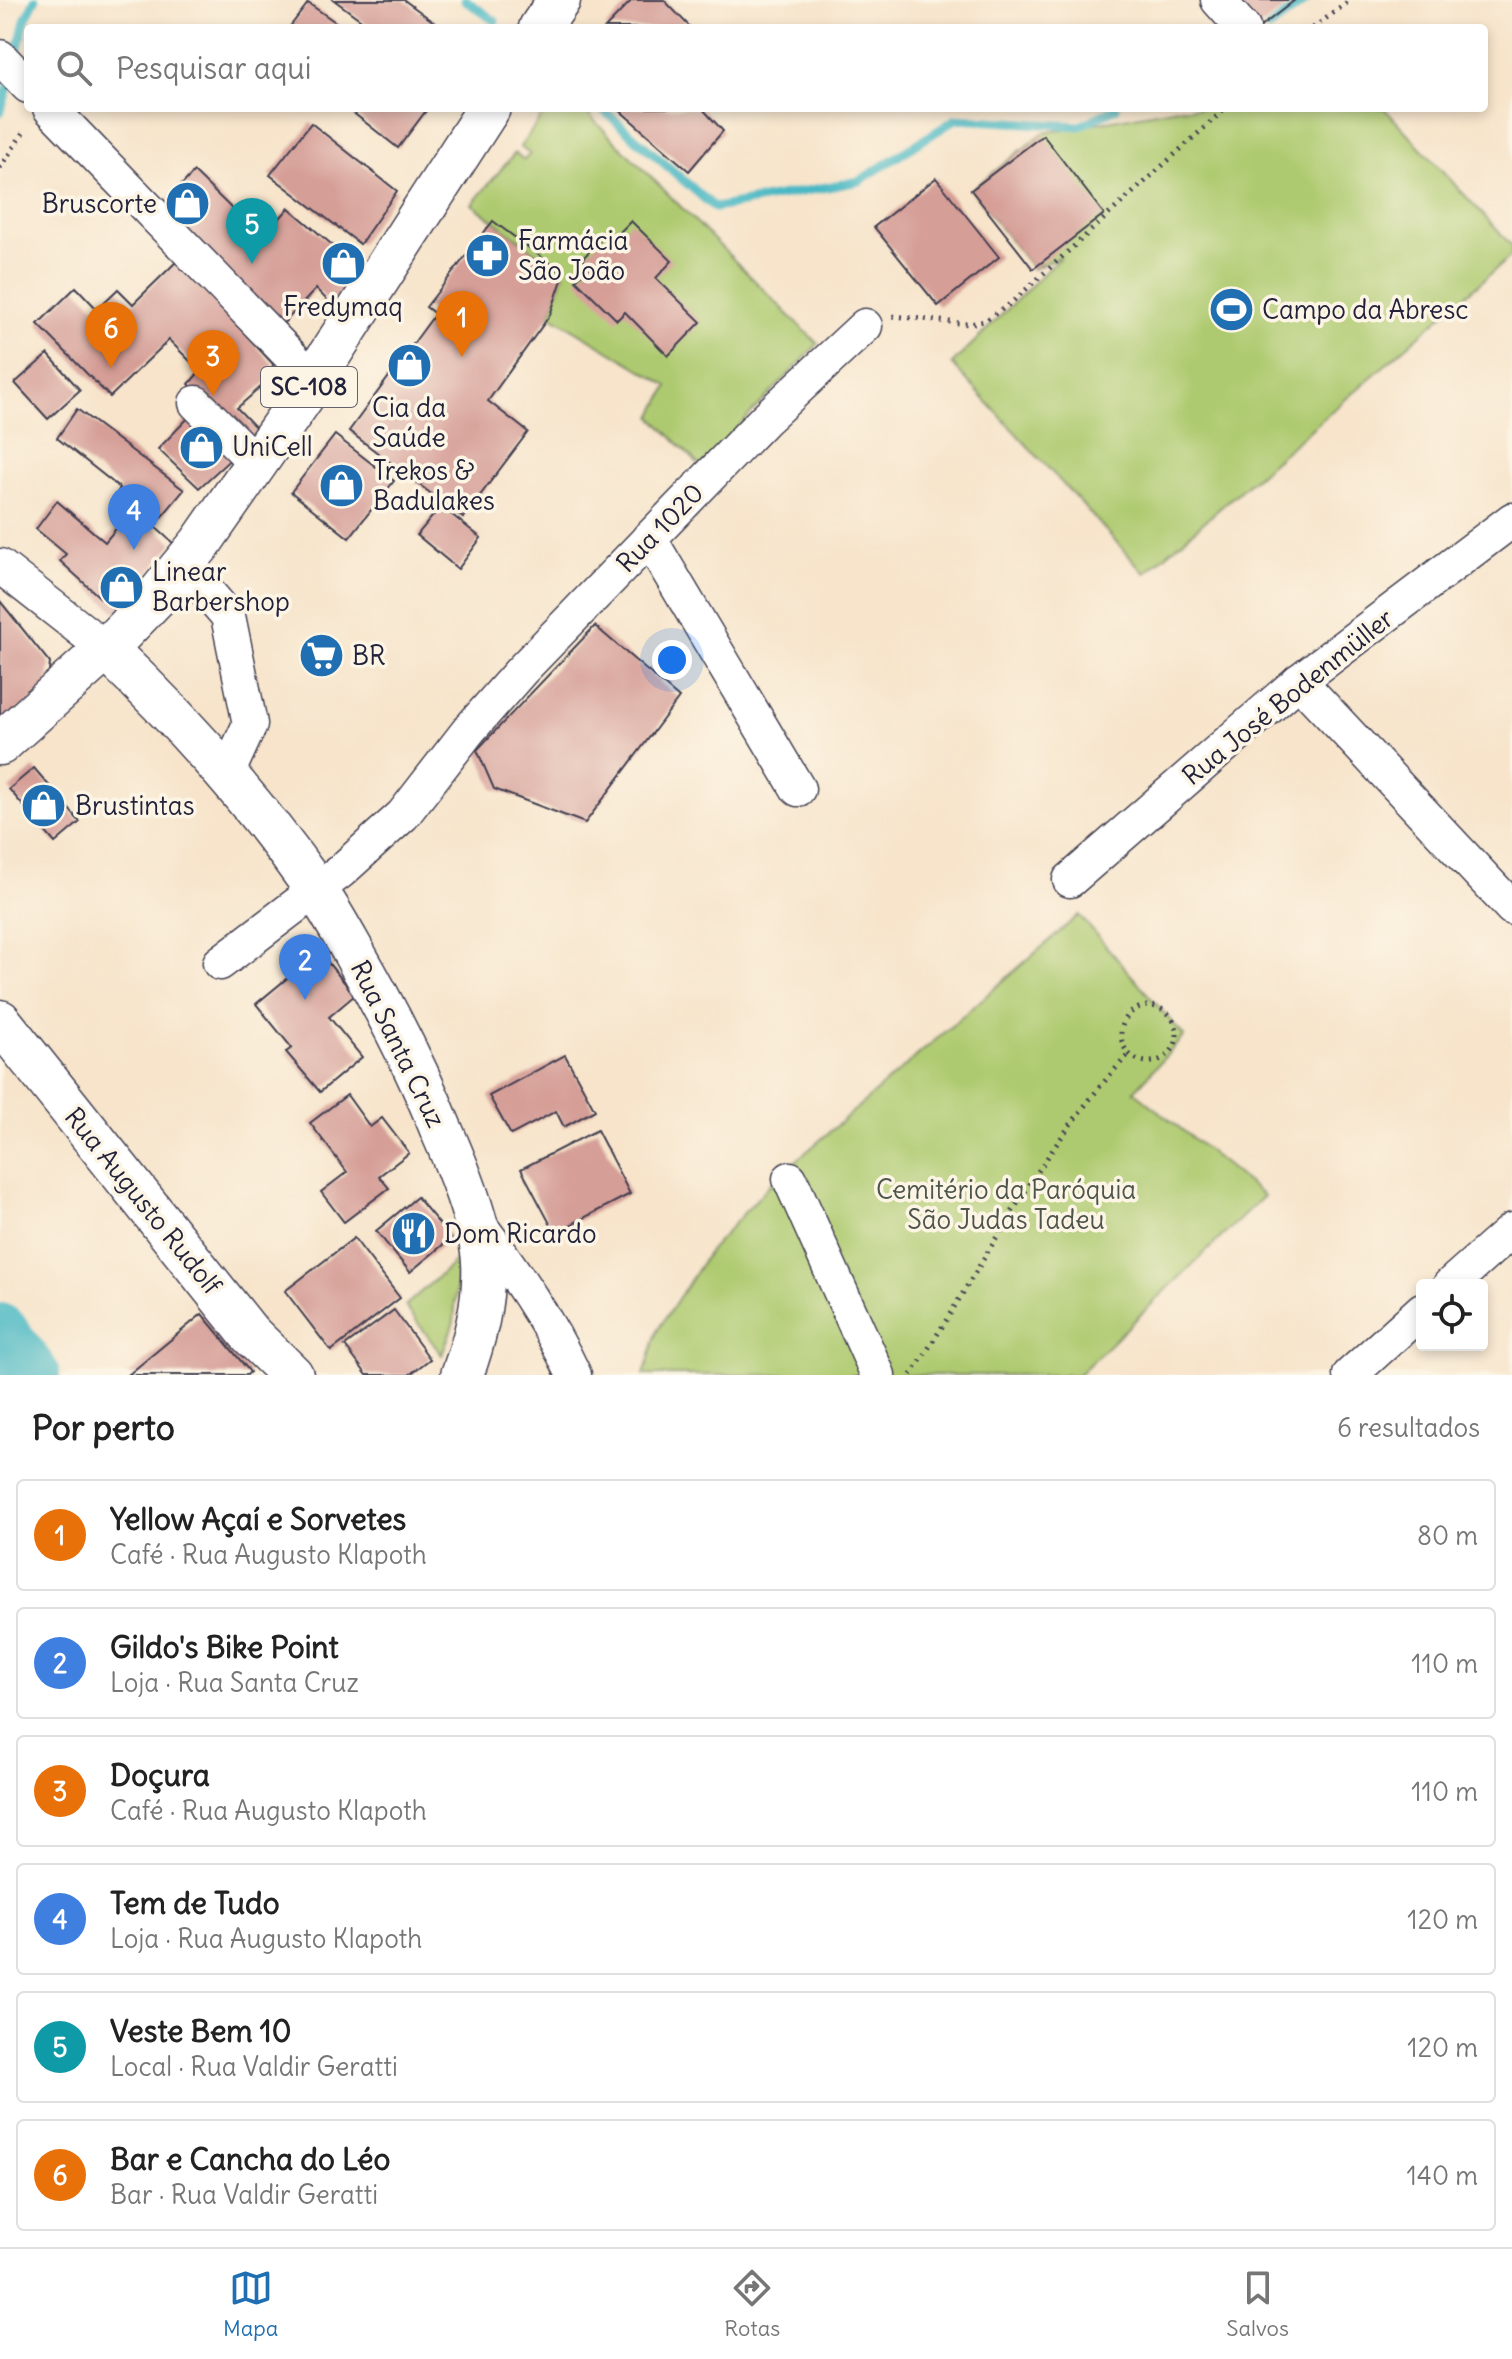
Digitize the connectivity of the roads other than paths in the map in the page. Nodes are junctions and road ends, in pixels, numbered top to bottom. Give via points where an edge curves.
1 (559, 0) edge
2 (1218, 0) edge
3 (543, 24) edge
4 (1239, 24) edge
5 (0, 57) edge
6 (24, 82) edge
7 (486, 112) edge
8 (40, 114) edge
9 (865, 326) road end
10 (314, 380) junction
11 (196, 403) dead end
12 (257, 464) junction
13 (1512, 520) edge
14 (649, 538) junction
15 (183, 564) junction
16 (0, 566) edge
17 (106, 649) junction
18 (1299, 681) junction
19 (0, 744) edge
20 (227, 774) junction
21 (798, 789) dead end
22 (1070, 880) dead end
23 (316, 889) junction
24 (1512, 908) edge
25 (220, 963) dead end
26 (0, 1021) edge
27 (790, 1179) dead end
28 (472, 1213) junction
29 (1512, 1230) edge
30 (1457, 1279) edge
31 (1416, 1315) edge
32 (292, 1375) edge
33 (462, 1375) edge
34 (574, 1375) edge
35 (878, 1375) edge
36 (1350, 1375) edge

1 - 3 main road
2 - 4 street
5 - 6 street
7 - 10 main road, SC-108
8 - 10 street
9 - 14 street, Rua 1020
10 - 12 main road, SC-108
11 - 12 street
12 - 15 main road, SC-108
13 - 18 street, Rua José Bodenmüller
14 - 21 street
14 - 23 street, Rua 1020 via 521,671 403,815
15 - 17 main road, SC-108
15 - 20 street via 228,616 250,724
16 - 17 street
17 - 19 main road, SC-108
17 - 20 main road, Rua Santa Cruz
18 - 22 street, Rua José Bodenmüller
18 - 24 street
20 - 23 main road, Rua Santa Cruz
23 - 25 street, Rua 1020
23 - 28 main road, Rua Santa Cruz via 425,1089
26 - 32 main road, Rua Augusto Rudolf via 249,1333
27 - 35 street
28 - 33 main road, Rua Santa Cruz via 483,1261 478,1317
28 - 34 street via 557,1337
29 - 30 street
31 - 36 street

